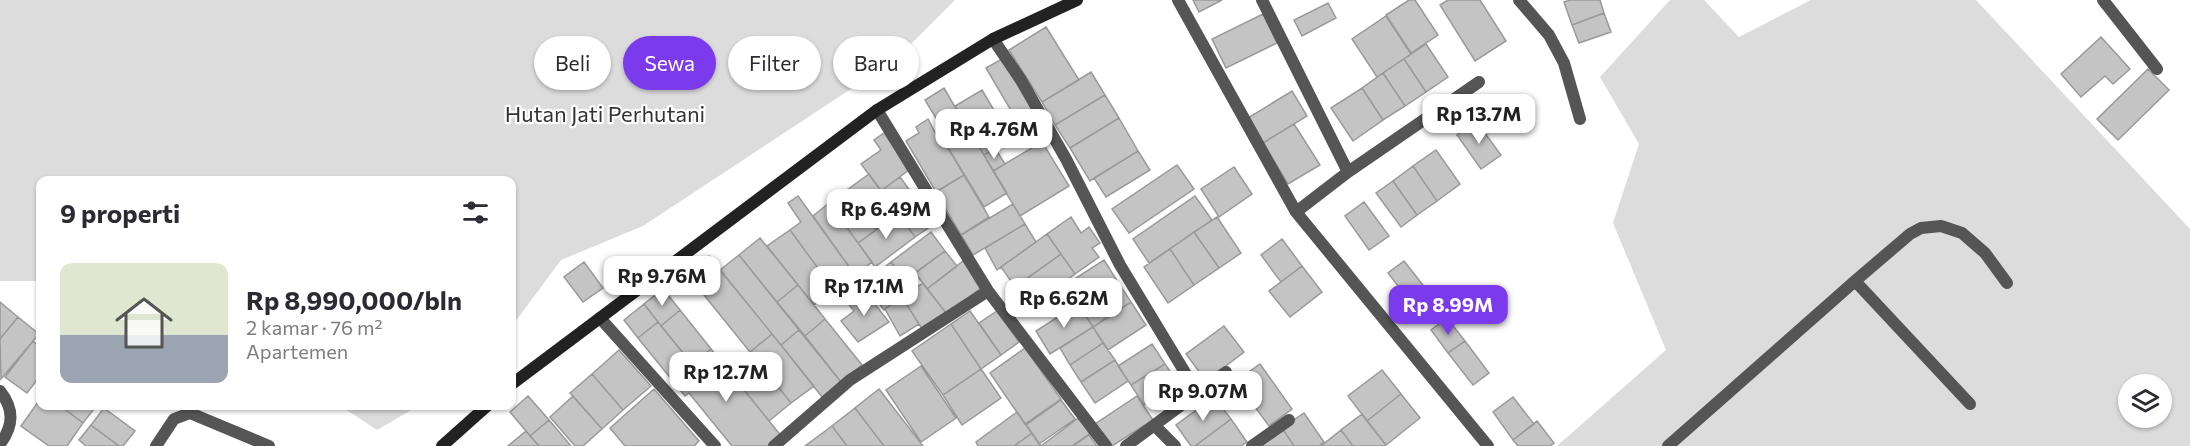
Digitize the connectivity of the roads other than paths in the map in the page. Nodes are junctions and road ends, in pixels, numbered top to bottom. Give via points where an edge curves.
1 (1077, 0) edge
2 (1178, 0) edge
3 (1262, 0) edge
4 (1519, 0) edge
5 (2103, 0) edge
6 (993, 39) junction
7 (2157, 69) dead end
8 (1479, 82) dead end
9 (876, 110) junction
10 (1580, 119) dead end
11 (1348, 172) junction
12 (1296, 212) junction
13 (1855, 281) junction
14 (2007, 284) dead end
15 (988, 291) junction
16 (600, 318) junction
17 (1226, 372) dead end
18 (516, 381) edge
19 (0, 391) edge
20 (1198, 394) junction
21 (1971, 404) dead end
22 (482, 410) edge
23 (1289, 420) dead end
24 (1155, 426) junction
25 (5, 443) edge
26 (156, 446) edge
27 (269, 446) edge
28 (442, 446) edge
29 (715, 446) edge
30 (774, 446) edge
31 (1106, 446) edge
32 (1126, 446) edge
33 (1175, 446) edge
34 (1252, 446) edge
35 (1488, 446) edge
36 (1668, 446) edge

1 - 6 street
2 - 12 street
3 - 11 street
4 - 10 street via 1549,35 1564,63
5 - 7 street
6 - 9 street
6 - 20 street via 1021,80 1120,265
8 - 11 street
9 - 15 street
9 - 16 street
11 - 12 street
12 - 35 street
13 - 14 street via 1910,234 1941,226 1962,233 1973,242
13 - 21 street
13 - 36 street
15 - 30 street via 850,380
15 - 31 street
16 - 18 street
16 - 29 street
17 - 20 street
19 - 25 street via 10,404 12,420
20 - 24 street
22 - 28 street
23 - 34 street
24 - 32 street
24 - 33 street
26 - 27 street via 174,418 190,413

